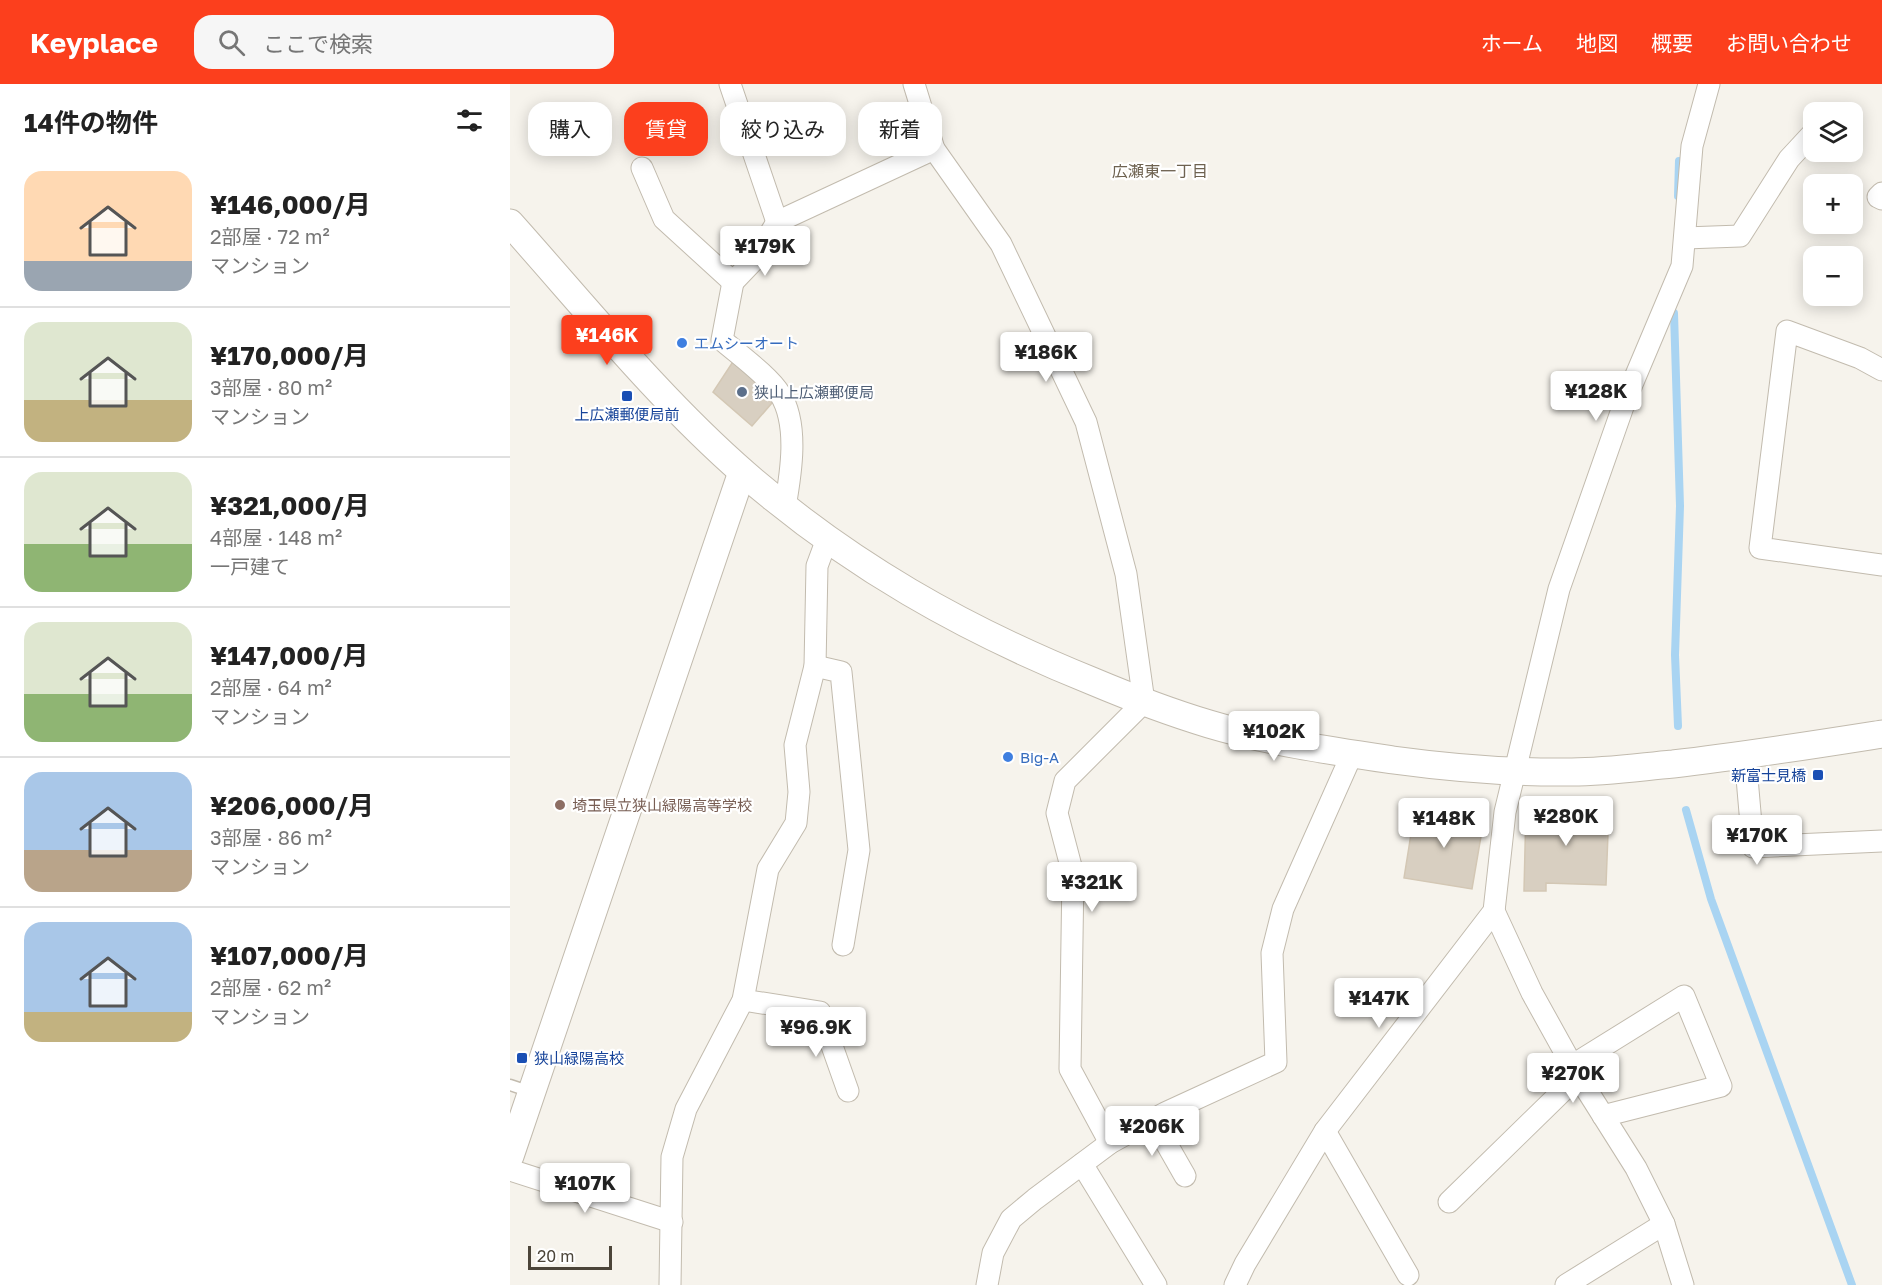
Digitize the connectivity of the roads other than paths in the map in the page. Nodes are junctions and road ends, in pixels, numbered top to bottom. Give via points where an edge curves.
1 (730, 84) edge
2 (914, 84) edge
3 (1709, 84) edge
4 (920, 102) edge
5 (1803, 144) edge
6 (919, 156) edge
7 (939, 156) edge
8 (642, 168) dead end
9 (1882, 193) edge
10 (1882, 199) edge
11 (777, 222) junction
12 (510, 223) edge
13 (1685, 238) junction
14 (733, 282) junction
15 (1882, 370) edge
16 (742, 472) junction
17 (785, 507) junction
18 (827, 539) junction
19 (1882, 565) edge
20 (815, 666) junction
21 (1144, 702) junction
22 (1882, 734) edge
23 (1352, 754) junction
24 (1745, 755) junction
25 (1516, 771) junction
26 (1882, 841) edge
27 (1494, 911) junction
28 (843, 945) dead end
29 (743, 1000) junction
30 (1576, 1071) junction
31 (521, 1088) edge
32 (848, 1091) dead end
33 (1603, 1116) junction
34 (1153, 1120) junction
35 (1325, 1131) junction
36 (1110, 1143) junction
37 (510, 1156) edge
38 (1082, 1164) junction
39 (510, 1170) edge
40 (1185, 1176) dead end
41 (1449, 1202) dead end
42 (672, 1222) junction
43 (1664, 1224) junction
44 (1408, 1275) dead end
45 (670, 1285) edge
46 (987, 1285) edge
47 (1156, 1285) edge
48 (1235, 1285) edge
49 (1566, 1285) edge
50 (1683, 1285) edge

1 - 11 street
2 - 4 street
3 - 13 street via 1692,146
5 - 13 street via 1789,159 1740,236
6 - 11 street
7 - 21 street via 1001,244 1086,422 1126,574
8 - 14 street via 664,219
9 - 10 street via 1878,197
11 - 14 street via 755,259
12 - 16 street via 674,406
13 - 25 street via 1682,266 1625,401 1559,589
14 - 17 street via 722,340 779,392 789,412 792,467
15 - 19 street via 1787,331 1760,548
16 - 17 street
16 - 31 street
17 - 18 street
18 - 20 street via 817,566
18 - 21 street via 895,585 960,622
20 - 28 street via 841,672 860,850
20 - 29 street via 795,745 799,792 796,823 768,869
21 - 23 street via 1258,736
21 - 36 street via 1065,781 1057,813 1073,874 1070,1069
22 - 24 street
23 - 25 street
23 - 34 street via 1283,909 1272,953 1276,1062
24 - 25 street via 1625,769
24 - 26 street via 1753,847
25 - 27 street via 1505,812
27 - 30 street via 1532,993
27 - 35 street
29 - 32 street via 820,1012
29 - 42 street via 686,1109 672,1157
30 - 33 street
30 - 33 street via 1684,996 1721,1086
30 - 41 street
31 - 37 street
33 - 43 street via 1636,1168
34 - 36 street
34 - 40 street
35 - 44 street
35 - 48 street
36 - 38 street
38 - 46 street via 1011,1219 993,1253
38 - 47 street
39 - 42 street
42 - 45 street
43 - 49 street
43 - 50 street

